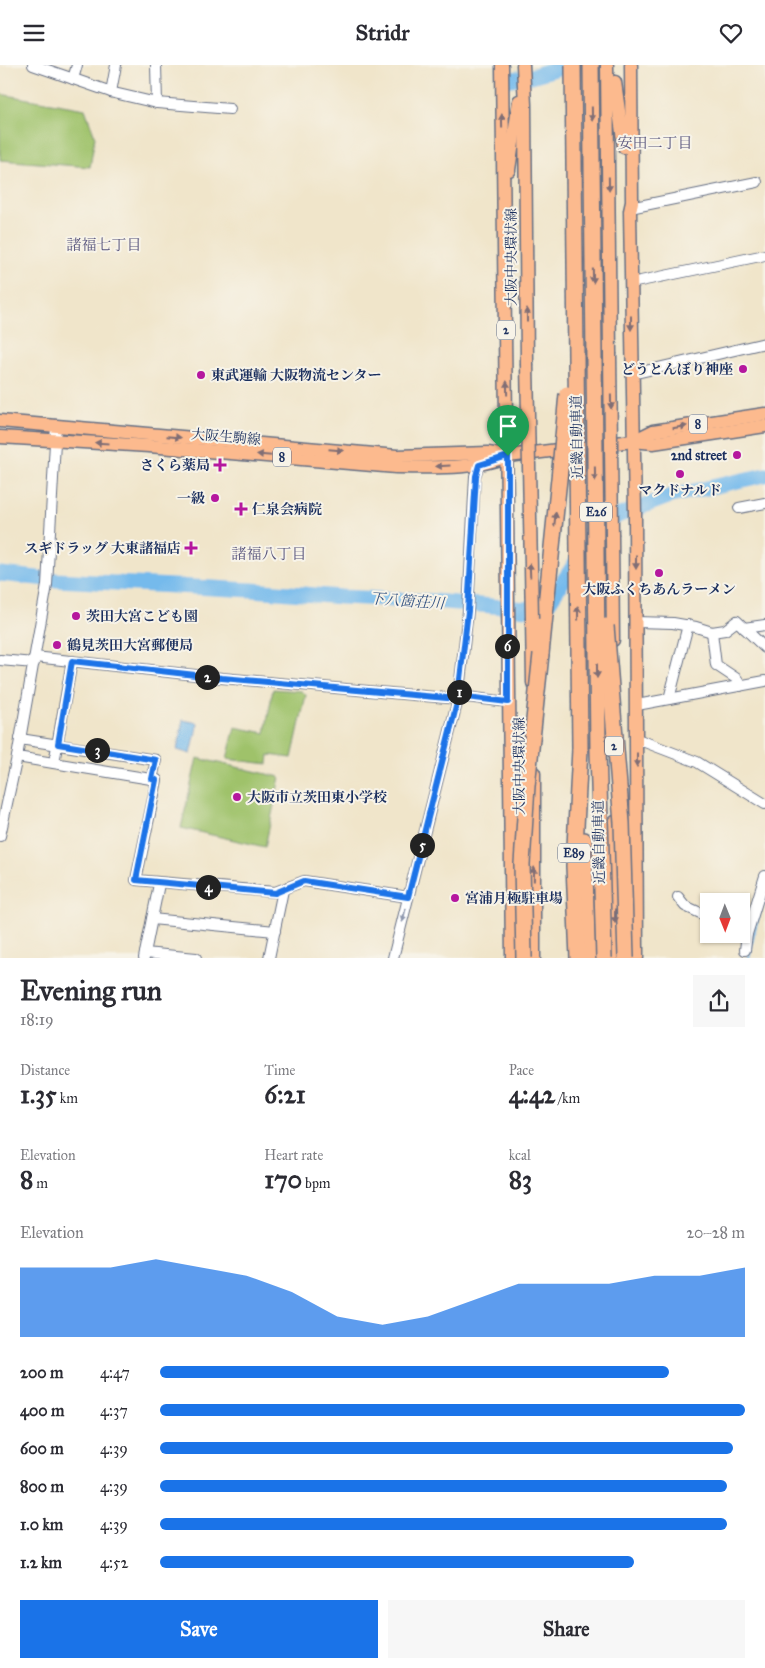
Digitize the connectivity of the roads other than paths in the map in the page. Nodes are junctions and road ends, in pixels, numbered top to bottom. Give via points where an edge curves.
1 (33, 65) edge
2 (77, 65) edge
3 (116, 65) edge
4 (156, 65) edge
5 (502, 65) edge
6 (522, 65) edge
7 (573, 65) edge
8 (591, 65) edge
9 (607, 65) edge
10 (614, 65) edge
11 (631, 65) edge
12 (73, 79) junction
13 (523, 82) junction
14 (111, 92) junction
15 (156, 103) junction
16 (230, 109) dead end
17 (574, 161) junction
18 (757, 182) dead end
19 (503, 202) junction
20 (630, 208) junction
21 (765, 255) edge
22 (631, 283) junction
23 (765, 343) edge
24 (632, 374) junction
25 (765, 414) edge
26 (0, 421) edge
27 (56, 425) junction
28 (765, 426) edge
29 (0, 437) edge
30 (55, 440) junction
31 (633, 441) junction
32 (508, 456) junction
33 (479, 465) junction
34 (765, 503) edge
35 (739, 508) dead end
36 (596, 545) junction
37 (636, 622) junction
38 (688, 625) junction
39 (765, 625) edge
40 (744, 628) junction
41 (712, 632) junction
42 (765, 648) edge
43 (0, 660) edge
44 (34, 660) junction
45 (72, 661) junction
46 (765, 681) edge
47 (740, 686) junction
48 (458, 698) junction
49 (669, 699) junction
50 (508, 702) junction
51 (637, 705) junction
52 (20, 739) junction
53 (637, 739) junction
54 (58, 744) junction
55 (535, 746) junction
56 (580, 749) junction
57 (17, 757) junction
58 (54, 763) junction
59 (615, 764) junction
60 (152, 779) junction
61 (765, 804) edge
62 (0, 836) edge
63 (764, 883) edge
64 (159, 884) junction
65 (283, 890) junction
66 (408, 897) junction
67 (678, 897) dead end
68 (637, 898) junction
69 (511, 901) junction
70 (700, 913) edge
71 (750, 918) edge
72 (152, 919) junction
73 (275, 931) junction
74 (745, 943) edge
75 (745, 950) dead end
76 (144, 956) edge
77 (196, 958) edge
78 (269, 958) edge
79 (393, 958) edge
80 (512, 958) edge
81 (524, 958) edge
82 (534, 958) edge
83 (578, 958) edge
84 (588, 958) edge
85 (604, 958) edge
86 (616, 958) edge
87 (626, 958) edge
88 (638, 958) edge

1 - 12 street
2 - 12 street
3 - 14 street
4 - 15 street
19 -> 5 main road, 2
6 - 13 main road, 大阪中央環状線 / 2
7 - 17 highway, 近畿自動車道 / E26, bridge
8 -> 36 highway, 近畿自動車道 / E26, bridge
9 -> 59 main road, 2, bridge
10 - 20 main road
11 - 20 main road, 2
12 - 14 street
13 - 19 main road
55 -> 13 main road, 大阪中央環状線 / 2, bridge
14 - 15 street
15 - 16 street
56 -> 17 highway, 近畿自動車道 / E26, bridge
81 -> 17 highway, bridge via 527,786 566,416
18 - 20 street
32 -> 19 main road, 2
20 - 22 main road, 2
21 - 22 street
22 -> 24 main road, 2
23 - 24 street
24 - 31 main road, 2
31 -> 25 main road, 大阪生駒線 / 8 via 653,431
26 - 27 main road, 大阪生駒線 / 8
27 - 30 street
27 -> 32 main road, 大阪生駒線 / 8 via 397,456 488,453
28 - 31 main road, 大阪生駒線 / 8 via 653,443
29 - 30 main road, 大阪生駒線 / 8
33 -> 30 main road, 大阪生駒線 / 8 via 396,467
30 - 44 street via 49,571
31 - 32 main road, 大阪生駒線 / 8
31 -> 37 main road, 2
32 - 33 main road, 大阪生駒線 / 8
32 - 50 main road, 2
33 - 48 street
34 - 35 street
36 -> 85 highway, 近畿自動車道 / E26, bridge
36 - 87 highway, bridge via 622,823
37 - 38 street
37 - 51 main road, 2
38 - 41 street
38 - 49 street
39 - 40 street
40 - 41 street via 737,621 725,630
40 - 42 street
41 - 47 street via 716,665 737,679
43 - 44 street
44 - 45 street
44 - 52 street
45 - 48 street via 222,678
45 - 54 street
46 - 47 street
47 - 49 street
48 - 50 street
48 - 66 street
49 - 51 street
50 - 69 main road, 2
51 - 53 main road, 2
52 - 54 street
52 - 57 street
53 - 61 street via 697,762
53 -> 68 main road, 2
54 - 58 street
54 - 60 street via 156,760
55 - 69 main road via 514,852
82 -> 55 main road, 大阪中央環状線 / 2
56 - 83 highway, E89 via 574,866
56 - 84 highway, 近畿自動車道 / E26
57 - 58 street
57 - 62 street
58 - 60 street
59 - 68 main road, 2 via 627,821
59 -> 86 main road, 2
60 - 64 street via 156,780 136,880
63 - 71 street
64 - 65 street via 275,893
64 - 72 street
65 - 66 street via 304,881
65 - 73 street
66 -> 79 street
67 - 70 street via 684,906
68 - 88 main road, 2
69 - 80 main road, 2
72 - 73 street
72 - 76 street
73 - 78 street
74 - 75 street
76 - 77 street

